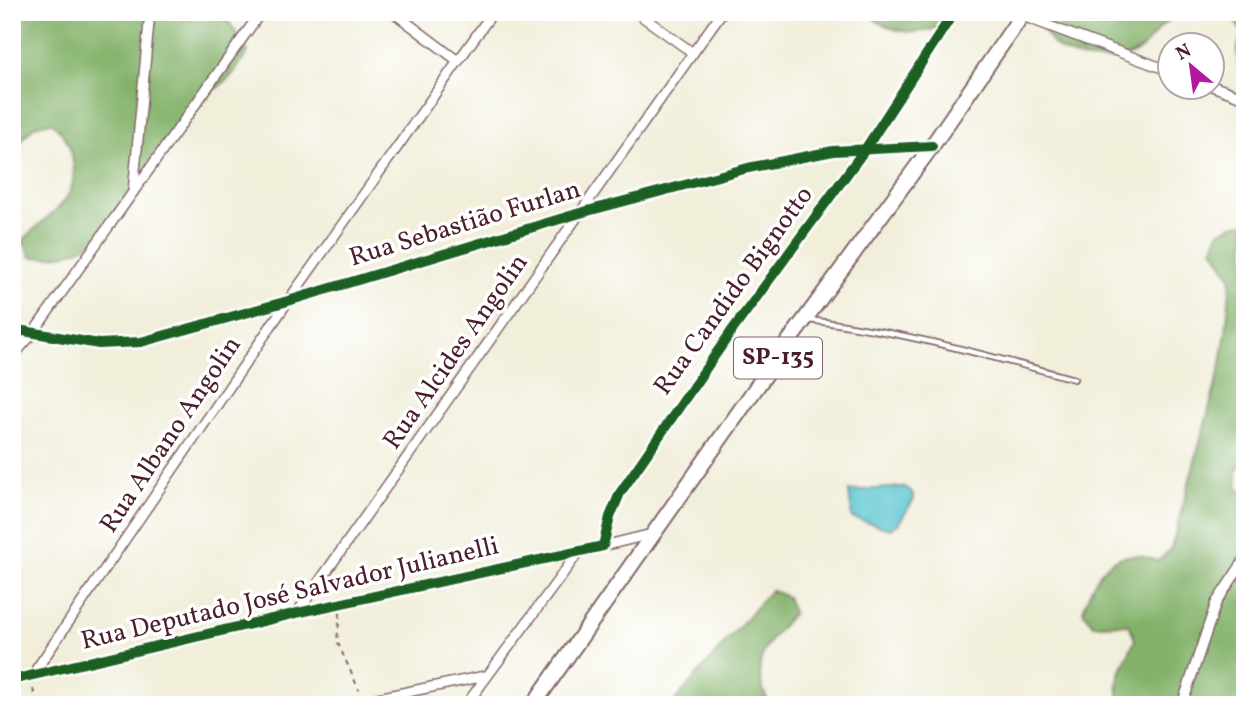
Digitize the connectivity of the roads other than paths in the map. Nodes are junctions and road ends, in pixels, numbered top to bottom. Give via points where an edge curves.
1 (150, 12) edge
2 (261, 12) edge
3 (393, 12) edge
4 (493, 12) edge
5 (636, 12) edge
6 (722, 12) edge
7 (954, 12) edge
8 (1020, 14) edge
9 (693, 53) junction
10 (458, 61) junction
11 (1156, 66) edge
12 (1226, 91) edge
13 (1245, 98) edge
14 (932, 146) junction
15 (866, 148) junction
16 (132, 193) junction
17 (580, 213) junction
18 (288, 301) junction
19 (805, 320) junction
20 (12, 329) edge
21 (33, 333) junction
22 (12, 357) edge
23 (1074, 379) dead end
24 (654, 533) junction
25 (603, 546) junction
26 (578, 553) junction
27 (1245, 559) edge
28 (297, 613) junction
29 (485, 676) junction
30 (31, 677) junction
31 (12, 680) edge
32 (344, 705) edge
33 (466, 705) edge
34 (533, 705) edge
35 (1182, 705) edge

1 - 16 street
2 - 16 street
3 - 10 street
4 - 10 street, Rua Albano Angolin
5 - 9 street
6 - 9 street, Rua Alcides Angolin
7 - 15 street, Rua Candido Bignotto
8 - 11 street
8 - 14 main road, SP-135
9 - 17 street, Rua Alcides Angolin
10 - 18 street, Rua Albano Angolin
12 - 13 street
14 - 15 street, Rua Sebastião Furlan
14 - 19 main road, SP-135
15 - 17 street, Rua Sebastião Furlan via 774,162
15 - 25 street, Rua Candido Bignotto via 620,493
16 - 21 street
17 - 18 street, Rua Sebastião Furlan
17 - 28 street, Rua Alcides Angolin
18 - 21 street, Rua Sebastião Furlan via 123,345
18 - 30 street, Rua Albano Angolin
19 - 23 lane via 910,336
19 - 24 main road, SP-135
20 - 21 street, Rua Sebastião Furlan
21 - 22 street
24 - 25 street
24 - 34 main road, SP-135
25 - 26 street
26 - 28 street, Rua Deputado José Salvador Julianelli
26 - 29 street
27 - 35 street via 1216,603
28 - 30 street, Rua Deputado José Salvador Julianelli
29 - 32 street
29 - 33 street
30 - 31 street, Rua Deputado José Salvador Julianelli

